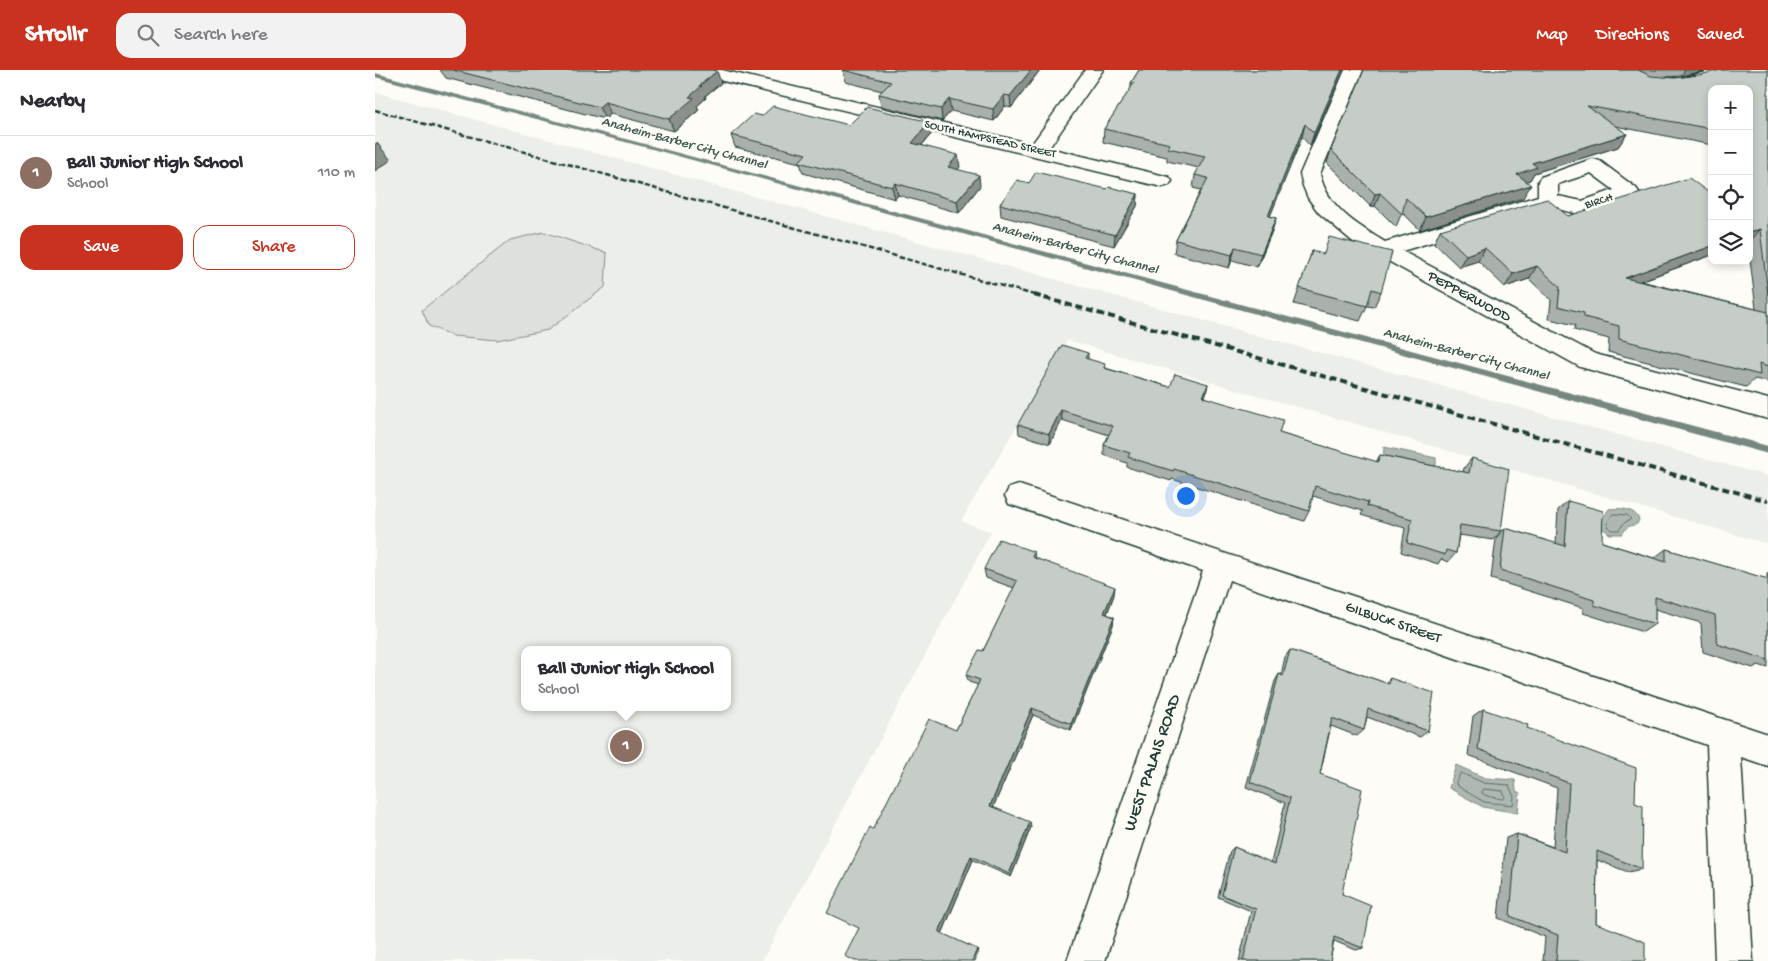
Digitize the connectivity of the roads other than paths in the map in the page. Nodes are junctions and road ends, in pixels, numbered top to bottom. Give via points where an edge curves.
1 (700, 70) edge
2 (1094, 70) edge
3 (1354, 70) edge
4 (1621, 70) edge
5 (1713, 70) edge
6 (1037, 151) junction
7 (1162, 181) dead end
8 (1548, 200) edge
9 (1382, 250) junction
10 (1768, 409) edge
11 (1019, 496) dead end
12 (1220, 564) junction
13 (1723, 734) junction
14 (1768, 750) edge
15 (1086, 961) edge
16 (1733, 961) edge

1 - 6 street, SOUTH HAMPSTEAD STREET via 779,82
2 - 6 street
3 - 9 street, PEPPERWOOD via 1315,160 1311,182 1330,212 1350,230
4 - 5 street via 1641,81 1666,87 1719,74
6 - 7 street, SOUTH HAMPSTEAD STREET
8 - 9 street
9 - 10 street, PEPPERWOOD via 1588,360
11 - 12 street, GILBUCK STREET
12 - 13 street, GILBUCK STREET
12 - 15 street, WEST PALAIS ROAD
13 - 14 street, GILBUCK STREET
13 - 16 street

